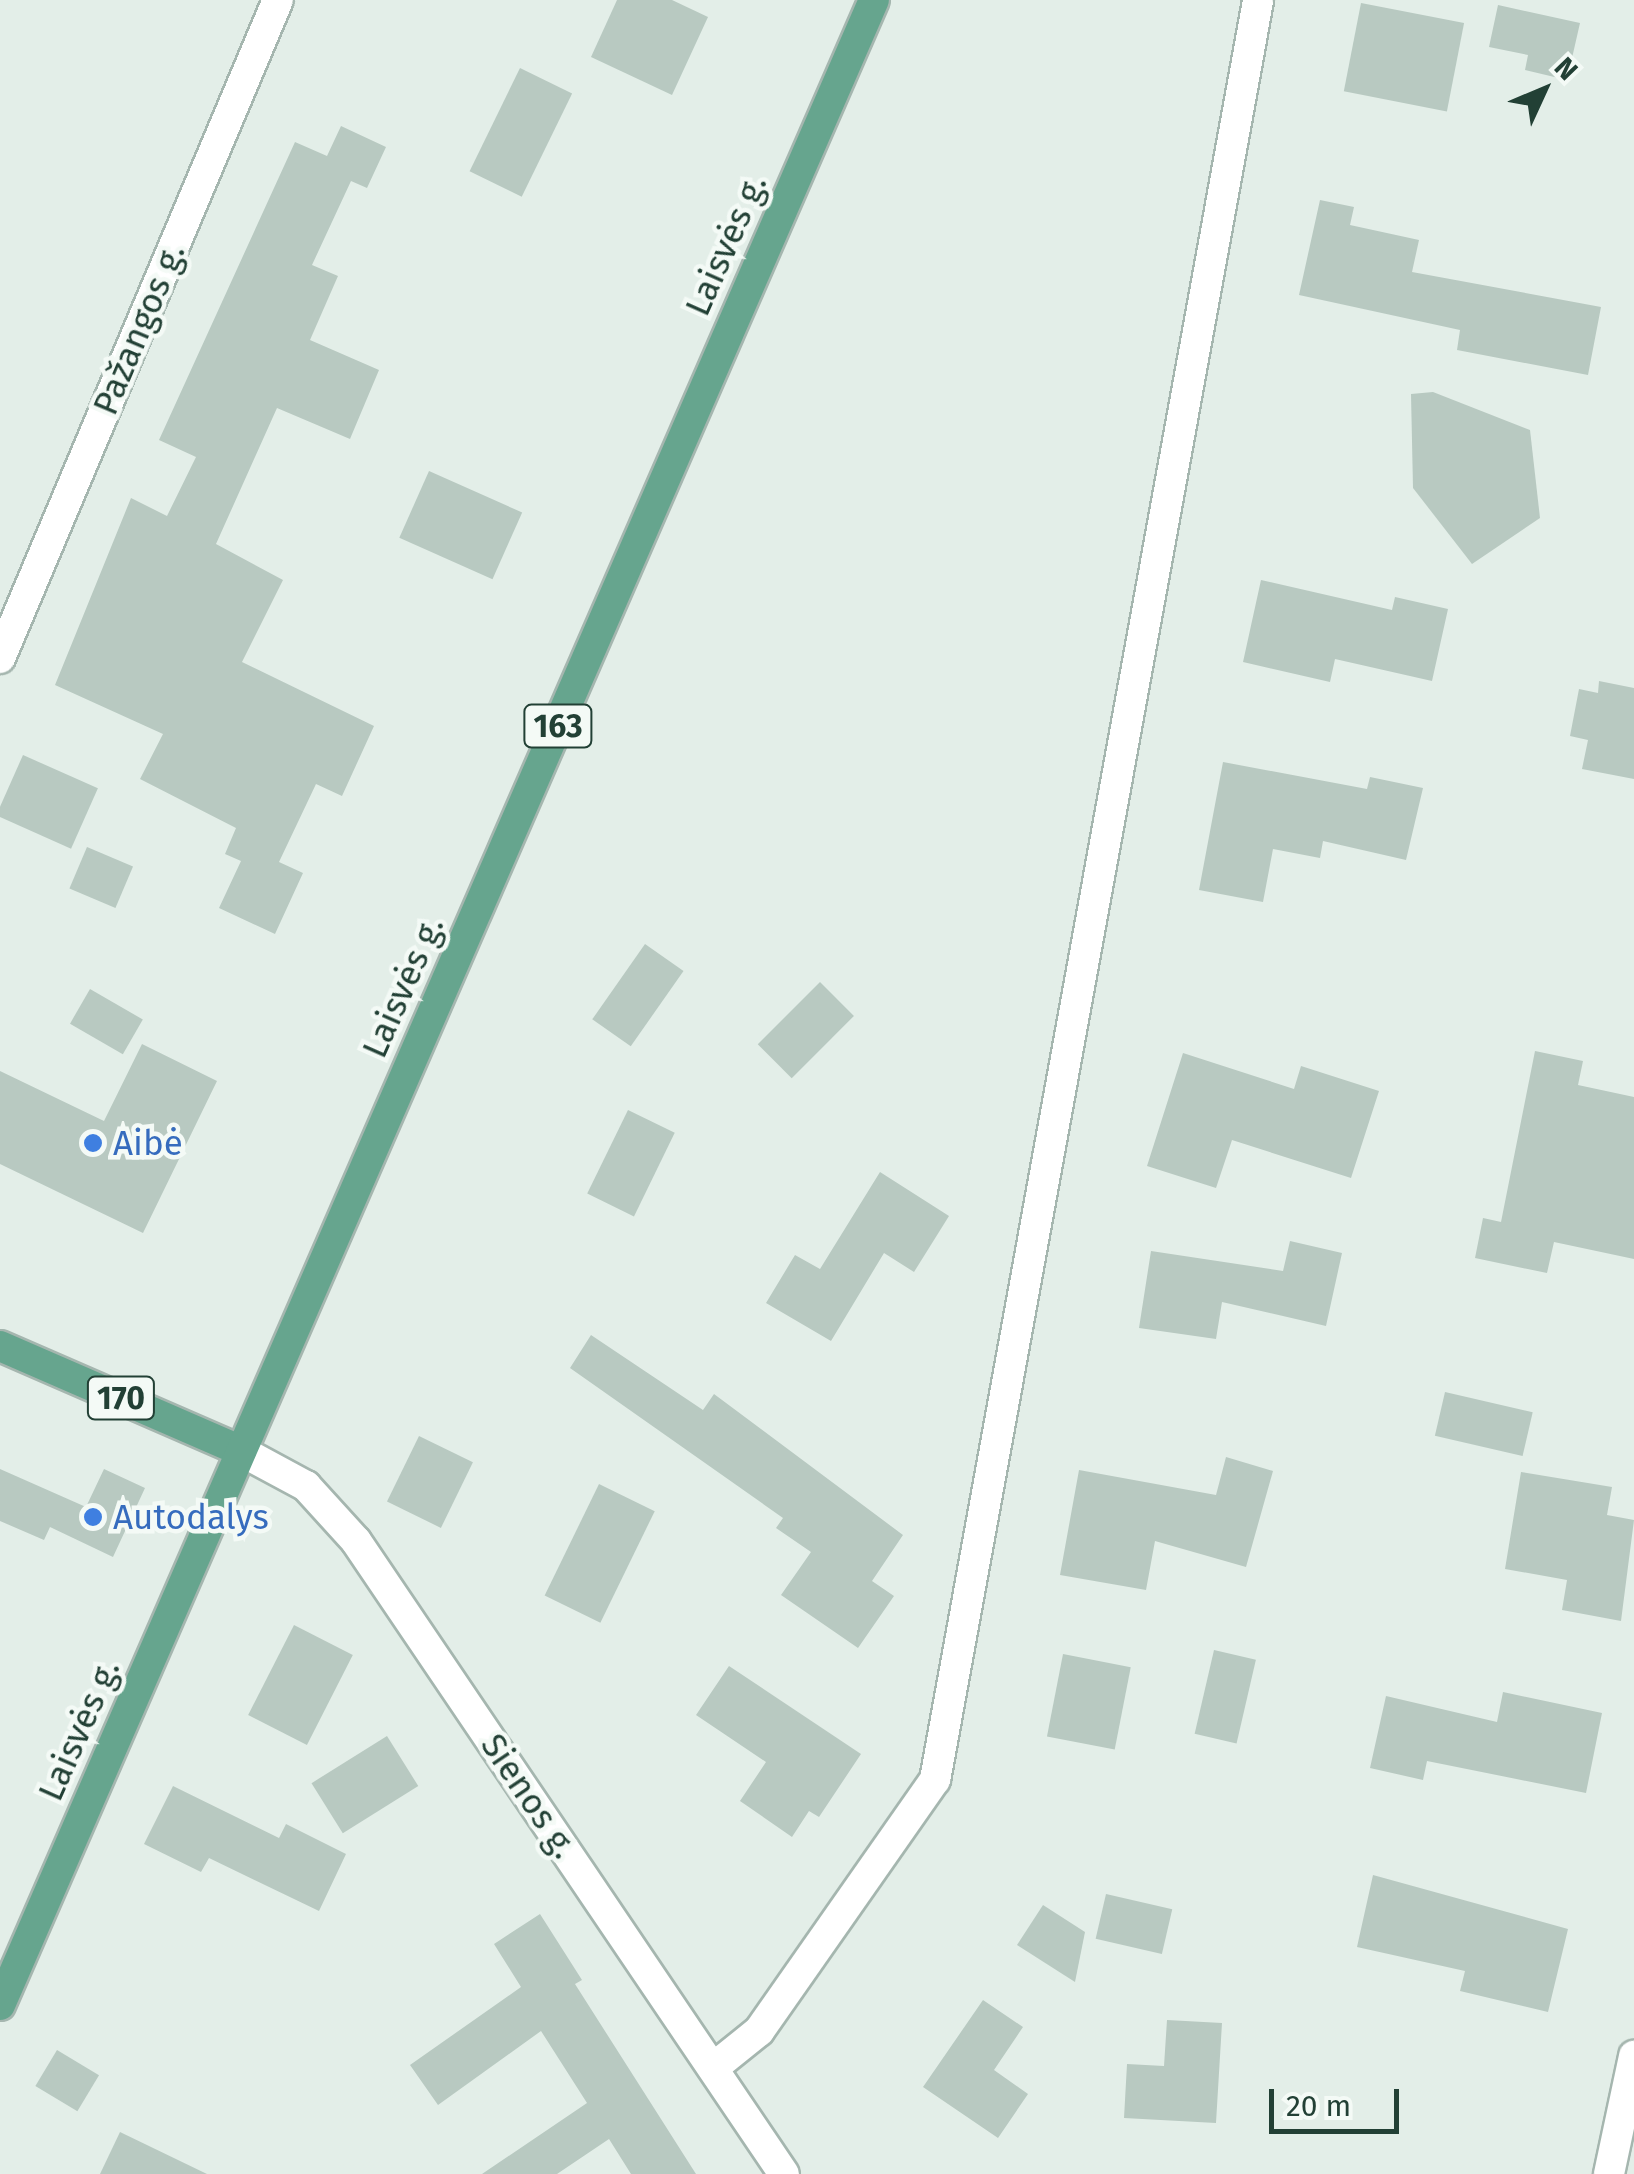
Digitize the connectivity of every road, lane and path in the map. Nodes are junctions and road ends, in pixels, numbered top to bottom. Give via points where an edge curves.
1 (278, 0) edge
2 (874, 0) edge
3 (1258, 0) edge
4 (0, 658) edge
5 (0, 1346) edge
6 (241, 1451) junction
7 (0, 2005) edge
8 (1634, 2056) edge
9 (713, 2068) junction
10 (784, 2174) edge
11 (1609, 2174) edge

1 - 4 street, Pažangos g.
2 - 6 main road, Laisvės g. / 163
3 - 9 street via 935,1780 911,1826 759,2031
5 - 6 main road, 170
6 - 7 main road, Laisvės g.
6 - 9 street, Sienos g. via 306,1486 356,1540
8 - 11 street
9 - 10 street, Sienos g.

